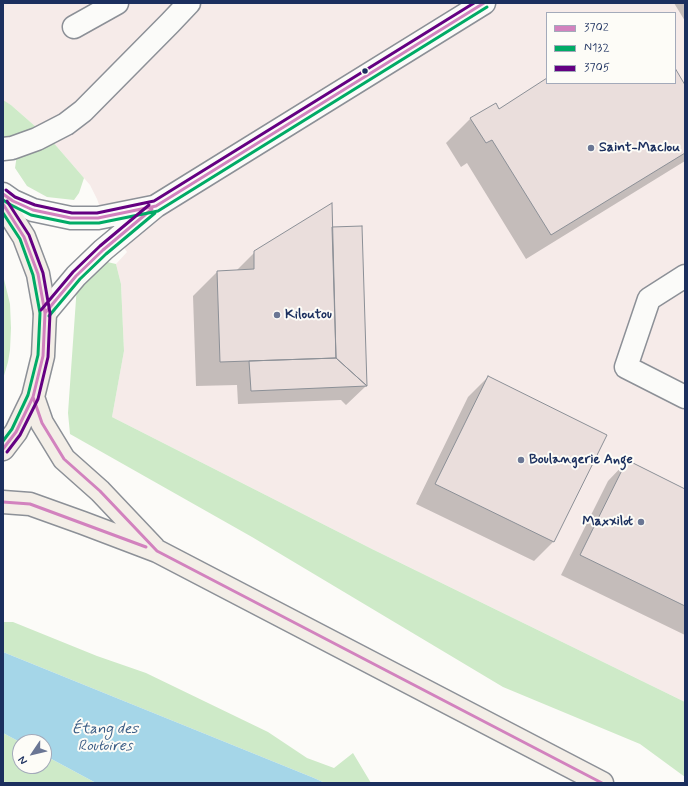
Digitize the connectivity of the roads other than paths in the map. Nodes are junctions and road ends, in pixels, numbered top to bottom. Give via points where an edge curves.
1 (117, 3) edge
2 (188, 3) edge
3 (484, 3) edge
4 (74, 27) dead end
5 (3, 149) edge
6 (3, 194) edge
7 (3, 204) edge
8 (156, 206) junction
9 (685, 276) edge
10 (45, 313) junction
11 (33, 397) junction
12 (685, 397) edge
13 (3, 449) edge
14 (3, 502) edge
15 (157, 551) junction
16 (602, 783) edge

1 - 4 street
2 - 5 street via 88,106 66,124 37,139
3 - 8 street
6 - 8 street via 33,210 71,218 98,218
7 - 10 main road via 24,237 36,267
8 - 10 street via 76,276
9 - 12 street via 649,299 626,368
10 - 11 main road via 43,356
11 - 13 main road via 16,432
11 - 15 main road via 42,423 64,459
14 - 15 main road via 30,504
15 - 16 main road

